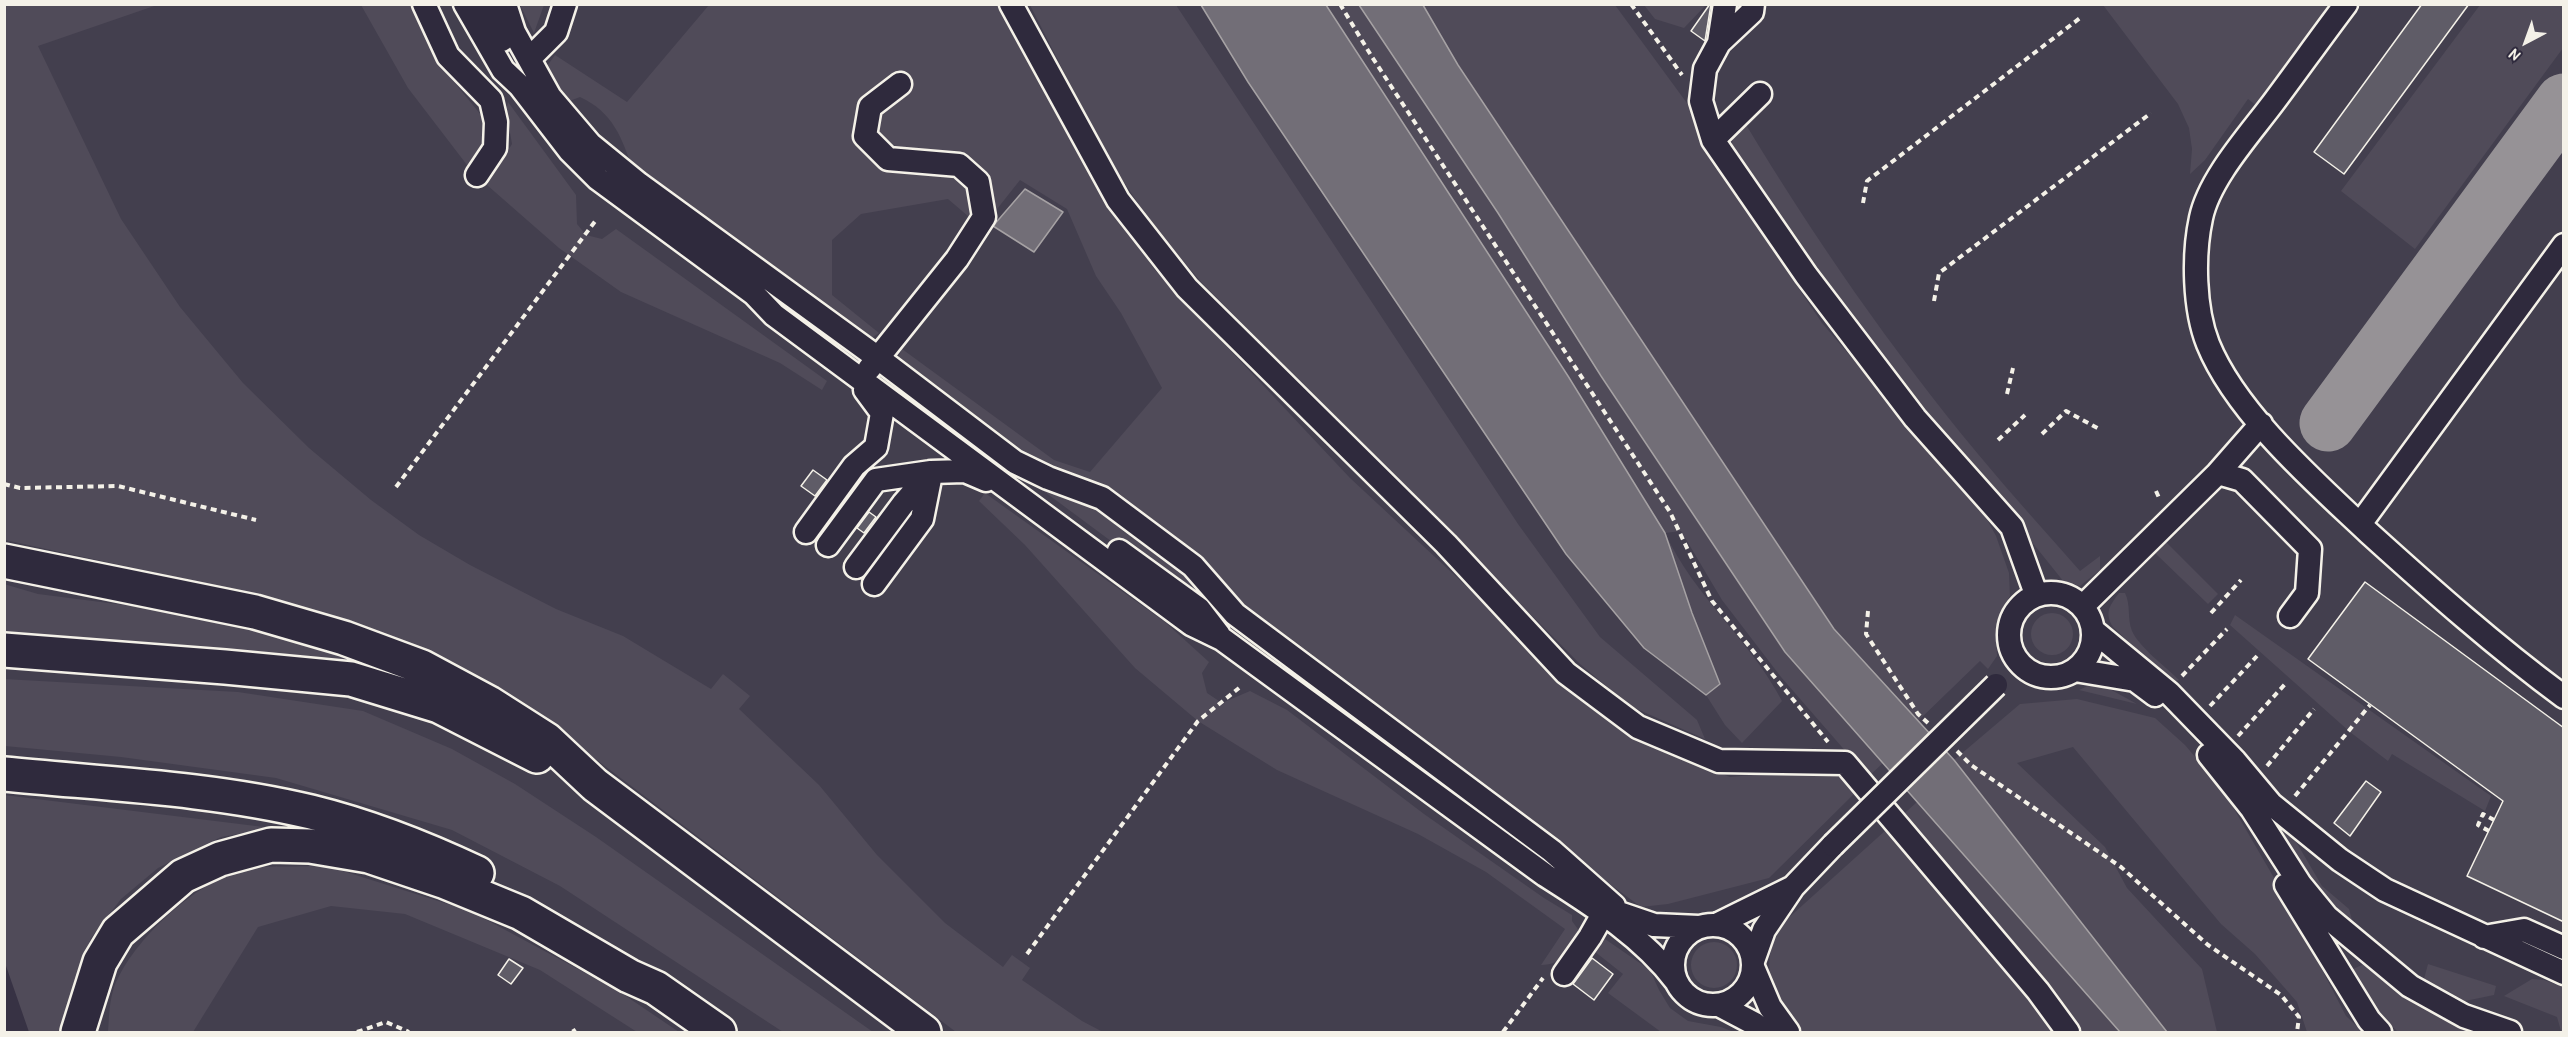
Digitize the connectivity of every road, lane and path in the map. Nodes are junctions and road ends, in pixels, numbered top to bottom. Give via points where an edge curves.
1 (424, 4) edge
2 (465, 4) edge
3 (488, 4) edge
4 (505, 4) edge
5 (565, 4) edge
6 (1011, 4) edge
7 (1340, 4) edge
8 (1632, 4) edge
9 (1725, 4) edge
10 (1753, 4) edge
11 (2346, 4) edge
12 (2080, 18) dead end
13 (1719, 43) junction
14 (529, 59) junction
15 (900, 84) dead end
16 (520, 86) junction
17 (1760, 94) dead end
18 (1701, 102) junction
19 (2151, 113) dead end
20 (1713, 140) junction
21 (477, 175) dead end
22 (1863, 203) dead end
23 (596, 220) dead end
24 (2564, 245) edge
25 (1934, 301) dead end
26 (867, 367) junction
27 (2013, 368) dead end
28 (2007, 394) dead end
29 (2025, 415) dead end
30 (2261, 424) junction
31 (2101, 430) dead end
32 (2042, 434) dead end
33 (1998, 440) dead end
34 (932, 472) junction
35 (2218, 473) junction
36 (4, 484) edge
37 (396, 487) dead end
38 (1011, 490) junction
39 (256, 520) dead end
40 (2360, 524) junction
41 (836, 553) junction
42 (4, 561) edge
43 (2241, 580) dead end
44 (2036, 594) junction
45 (2083, 606) junction
46 (1868, 612) dead end
47 (2211, 614) dead end
48 (2290, 616) dead end
49 (2227, 629) dead end
50 (2094, 632) junction
51 (1222, 639) junction
52 (4, 650) edge
53 (2257, 656) dead end
54 (2019, 663) junction
55 (2075, 670) junction
56 (2286, 683) dead end
57 (1239, 688) dead end
58 (2169, 693) junction
59 (2564, 697) edge
60 (2370, 705) dead end
61 (2314, 709) dead end
62 (2203, 713) dead end
63 (1933, 729) dead end
64 (2234, 741) dead end
65 (1948, 743) dead end
66 (1845, 763) junction
67 (2264, 769) dead end
68 (4, 774) edge
69 (596, 785) junction
70 (2295, 796) dead end
71 (2252, 809) junction
72 (2494, 820) dead end
73 (2489, 831) dead end
74 (1793, 887) junction
75 (1604, 910) junction
76 (1708, 926) junction
77 (2484, 937) junction
78 (2564, 948) edge
79 (1027, 954) dead end
80 (1753, 964) junction
81 (1569, 965) joint
82 (2564, 973) edge
83 (1676, 981) junction
84 (656, 988) junction
85 (1719, 1005) junction
86 (78, 1032) edge
87 (357, 1032) edge
88 (409, 1032) edge
89 (719, 1032) edge
90 (924, 1032) edge
91 (1503, 1032) edge
92 (1763, 1032) edge
93 (1788, 1032) edge
94 (2068, 1032) edge
95 (2297, 1032) edge
96 (2380, 1032) edge
97 (2510, 1032) edge

1 - 21 street via 448,56 491,100 496,122 495,148
2 - 16 street via 503,70
3 - 16 street
4 - 14 street
5 - 14 street via 556,32
6 - 66 street via 1118,200 1187,288 1446,544 1566,673 1638,727 1719,761
7 - 66 path via 1670,512 1712,600
8 - 18 path
9 - 13 street
10 - 13 street via 1752,12
11 - 30 street via 2218,177 2201,217 2197,301 2208,343 2228,381
12 - 22 path via 1867,181
13 - 18 street via 1706,69
14 - 26 street via 550,97 590,144
15 - 26 street via 870,107 865,136 888,159 959,165 978,182 984,217 957,259
16 - 26 street via 570,151 598,179 754,294 780,304
17 - 20 street
18 - 20 street
19 - 25 path via 1939,273
20 - 44 street via 1806,275 1902,400 2012,527
23 - 37 path
24 - 40 street
26 - 38 street
26 - 41 street via 882,413 876,447 845,459
26 - 51 street via 1199,609
26 - 75 street via 1015,462 1102,498 1193,566 1235,614 1552,851
27 - 28 path
29 - 33 path
30 - 35 street
30 - 40 street via 2318,486
31 - 32 path via 2066,411
34 - 38 street via 965,471
34 - 41 street via 903,504
34 - 41 street via 876,480
35 - 45 street
35 - 48 street via 2242,480 2310,549 2307,593
36 - 39 path via 20,488 118,486
38 - 51 street via 1191,624
40 - 59 street via 2440,597
42 - 69 highway via 255,612 411,663 489,703 547,740
43 - 47 path
44 - 45 street via 2062,593
44 - 54 street via 2015,611 2010,624 2008,638
45 - 50 street
46 - 63 path via 1866,634 1918,714
49 - 58 path
50 - 55 street via 2090,653
50 - 58 street
51 - 75 street via 1545,875
52 - 69 highway via 351,679 439,706
53 - 62 path
54 - 55 street via 2028,671 2046,676
54 - 74 street, bridge
55 - 71 street via 2135,680 2162,700
56 - 64 path
57 - 79 path via 1198,721
58 - 77 street via 2271,804 2340,860 2385,890
60 - 70 path
61 - 67 path
65 - 95 path via 1971,765 2121,867 2208,945 2281,995 2300,1017
66 - 94 street via 2038,991
68 - 84 highway via 237,797 312,812 411,844 537,900 636,964
69 - 90 highway
71 - 96 street via 2276,870
71 - 97 street via 2300,884 2327,916 2410,986 2464,1016
72 - 73 path via 2483,814 2478,825
74 - 76 street
74 - 80 street via 1764,930
75 - 76 street via 1654,924
75 - 81 street
75 - 83 street
76 - 80 street via 1737,933 1745,941
76 - 83 street via 1688,934 1679,943 1674,955
77 - 78 street via 2524,930
77 - 82 street
80 - 85 street via 1750,981 1742,992
80 - 93 street via 1770,1007
81 - 91 path via 1547,974
83 - 85 street via 1694,1000
84 - 86 highway via 521,913 443,881 369,856 310,846 271,845 220,859 183,876 118,932 100,962
84 - 89 highway
85 - 92 street
87 - 88 path via 386,1022

